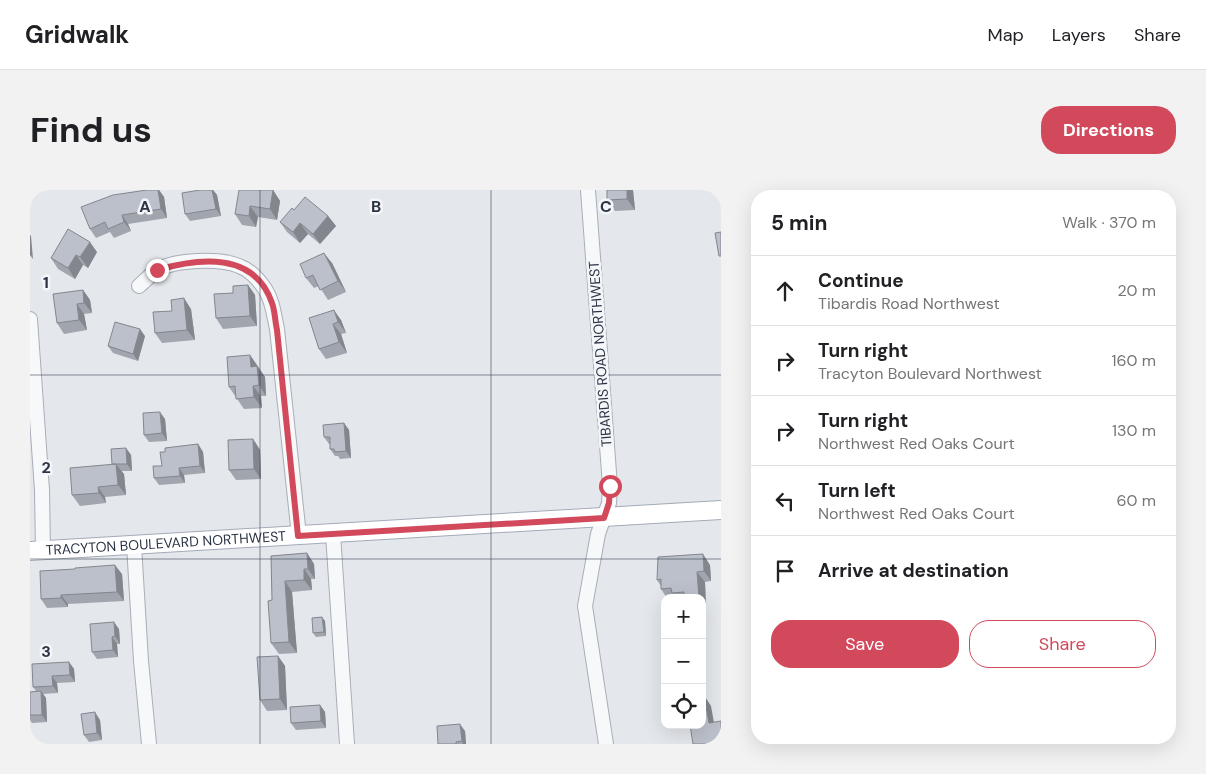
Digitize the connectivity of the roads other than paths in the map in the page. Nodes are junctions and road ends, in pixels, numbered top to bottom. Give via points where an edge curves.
1 (588, 190) edge
2 (139, 286) dead end
3 (30, 319) edge
4 (721, 510) edge
5 (604, 518) junction
6 (333, 534) junction
7 (298, 536) junction
8 (134, 545) junction
9 (37, 551) edge
10 (149, 744) edge
11 (347, 744) edge
12 (606, 744) edge

1 - 5 street, TIBARDIS ROAD NORTHWEST via 610,486
2 - 7 street via 157,270 201,261 240,266 266,289 277,330
3 - 9 street via 42,490
4 - 5 main road, TRACYTON BOULEVARD NORTHWEST
5 - 6 main road, TRACYTON BOULEVARD NORTHWEST
5 - 12 street, TIBARDIS ROAD NORTHWEST via 585,606
6 - 7 main road, TRACYTON BOULEVARD NORTHWEST
6 - 11 street
7 - 8 main road, TRACYTON BOULEVARD NORTHWEST
8 - 9 main road, TRACYTON BOULEVARD NORTHWEST
8 - 10 street

